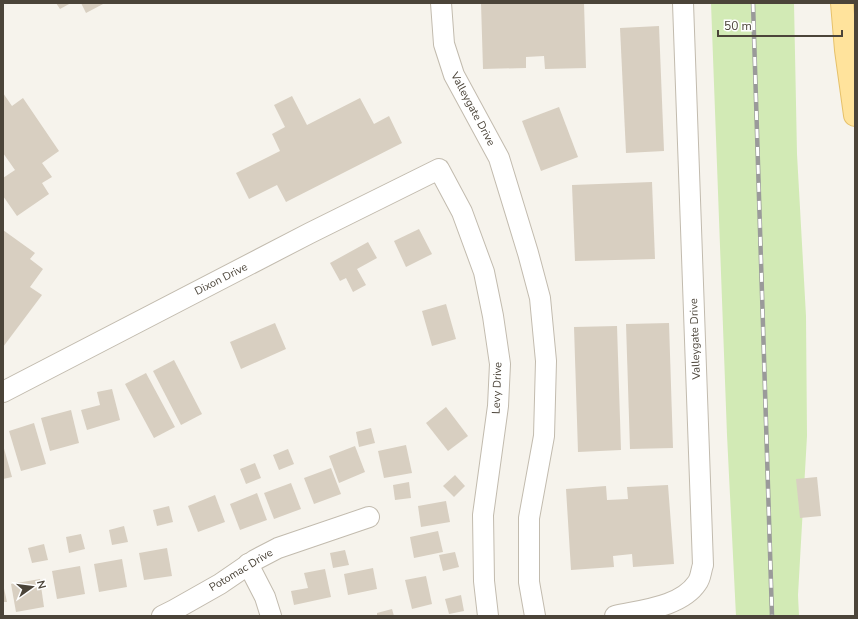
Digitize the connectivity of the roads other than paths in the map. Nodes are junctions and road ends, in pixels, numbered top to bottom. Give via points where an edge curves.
1 (441, 3) edge
2 (683, 3) edge
3 (842, 3) edge
4 (855, 114) edge
5 (439, 169) joint
6 (3, 392) edge
7 (369, 517) dead end
8 (248, 564) junction
9 (162, 616) edge
10 (271, 616) edge
11 (488, 616) edge
12 (534, 616) edge
13 (615, 616) edge

1 - 12 street, Valleygate Drive via 444,44 454,75 499,158 540,298 546,361 544,436 529,518 529,582
2 - 13 street, Valleygate Drive via 703,565 698,582 688,593 674,602
3 - 4 main road
5 - 6 street, Dixon Drive
5 - 11 street, Levy Drive via 462,212 484,272 500,364 498,406 483,515 484,582
7 - 8 street, Potomac Drive via 278,548
8 - 9 street, Potomac Drive via 220,584
8 - 10 street via 265,597

